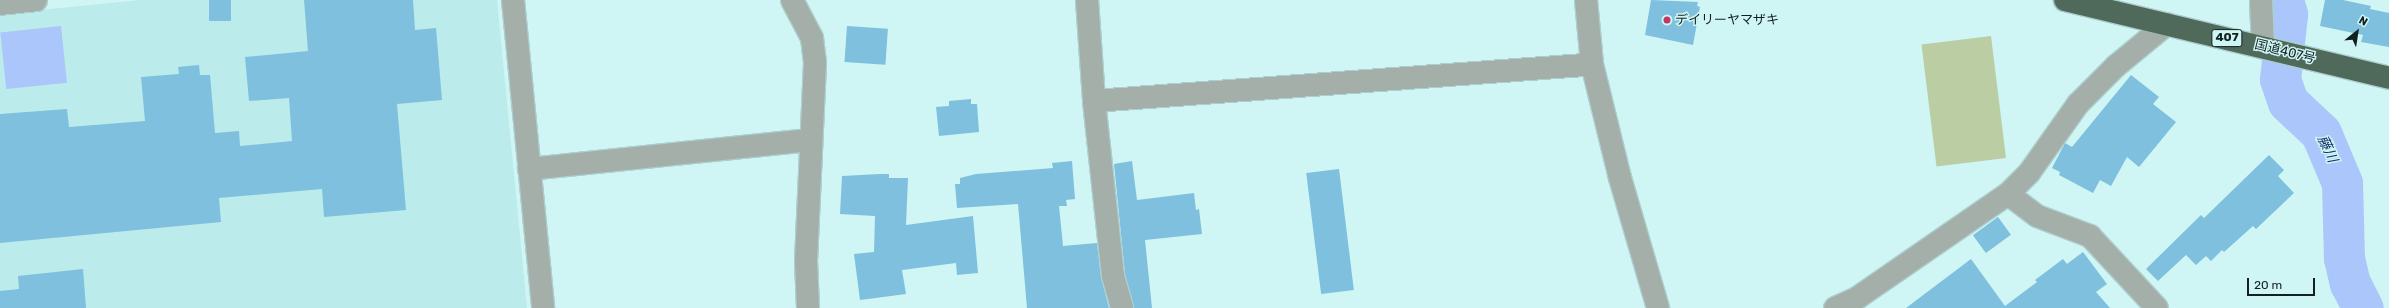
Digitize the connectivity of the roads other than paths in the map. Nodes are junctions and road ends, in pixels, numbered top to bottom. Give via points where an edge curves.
1 (36, 0) edge
2 (513, 0) edge
3 (792, 0) edge
4 (1087, 0) edge
5 (1586, 0) edge
6 (2065, 0) edge
7 (2261, 0) edge
8 (0, 4) edge
9 (2167, 24) junction
10 (2263, 47) junction
11 (1592, 64) junction
12 (2389, 78) edge
13 (1094, 100) junction
14 (809, 140) junction
15 (529, 169) junction
16 (2008, 194) junction
17 (543, 308) edge
18 (808, 308) edge
19 (1122, 308) edge
20 (1658, 308) edge
21 (1835, 308) edge
22 (2157, 308) edge

1 - 8 street
2 - 15 street
3 - 14 street via 812,38 815,63
4 - 13 street
5 - 11 street
6 - 9 highway, 国道407号 / 407
7 - 10 street
9 - 10 highway, 国道407号 / 407
9 - 16 street via 2116,66 2078,104 2028,173
10 - 12 highway, 国道407号 / 407
11 - 13 street
11 - 20 street via 1620,178
13 - 19 street via 1113,276
14 - 15 street
14 - 18 street via 806,260
15 - 17 street
16 - 21 street via 1857,298
16 - 22 street via 2037,216 2090,236

